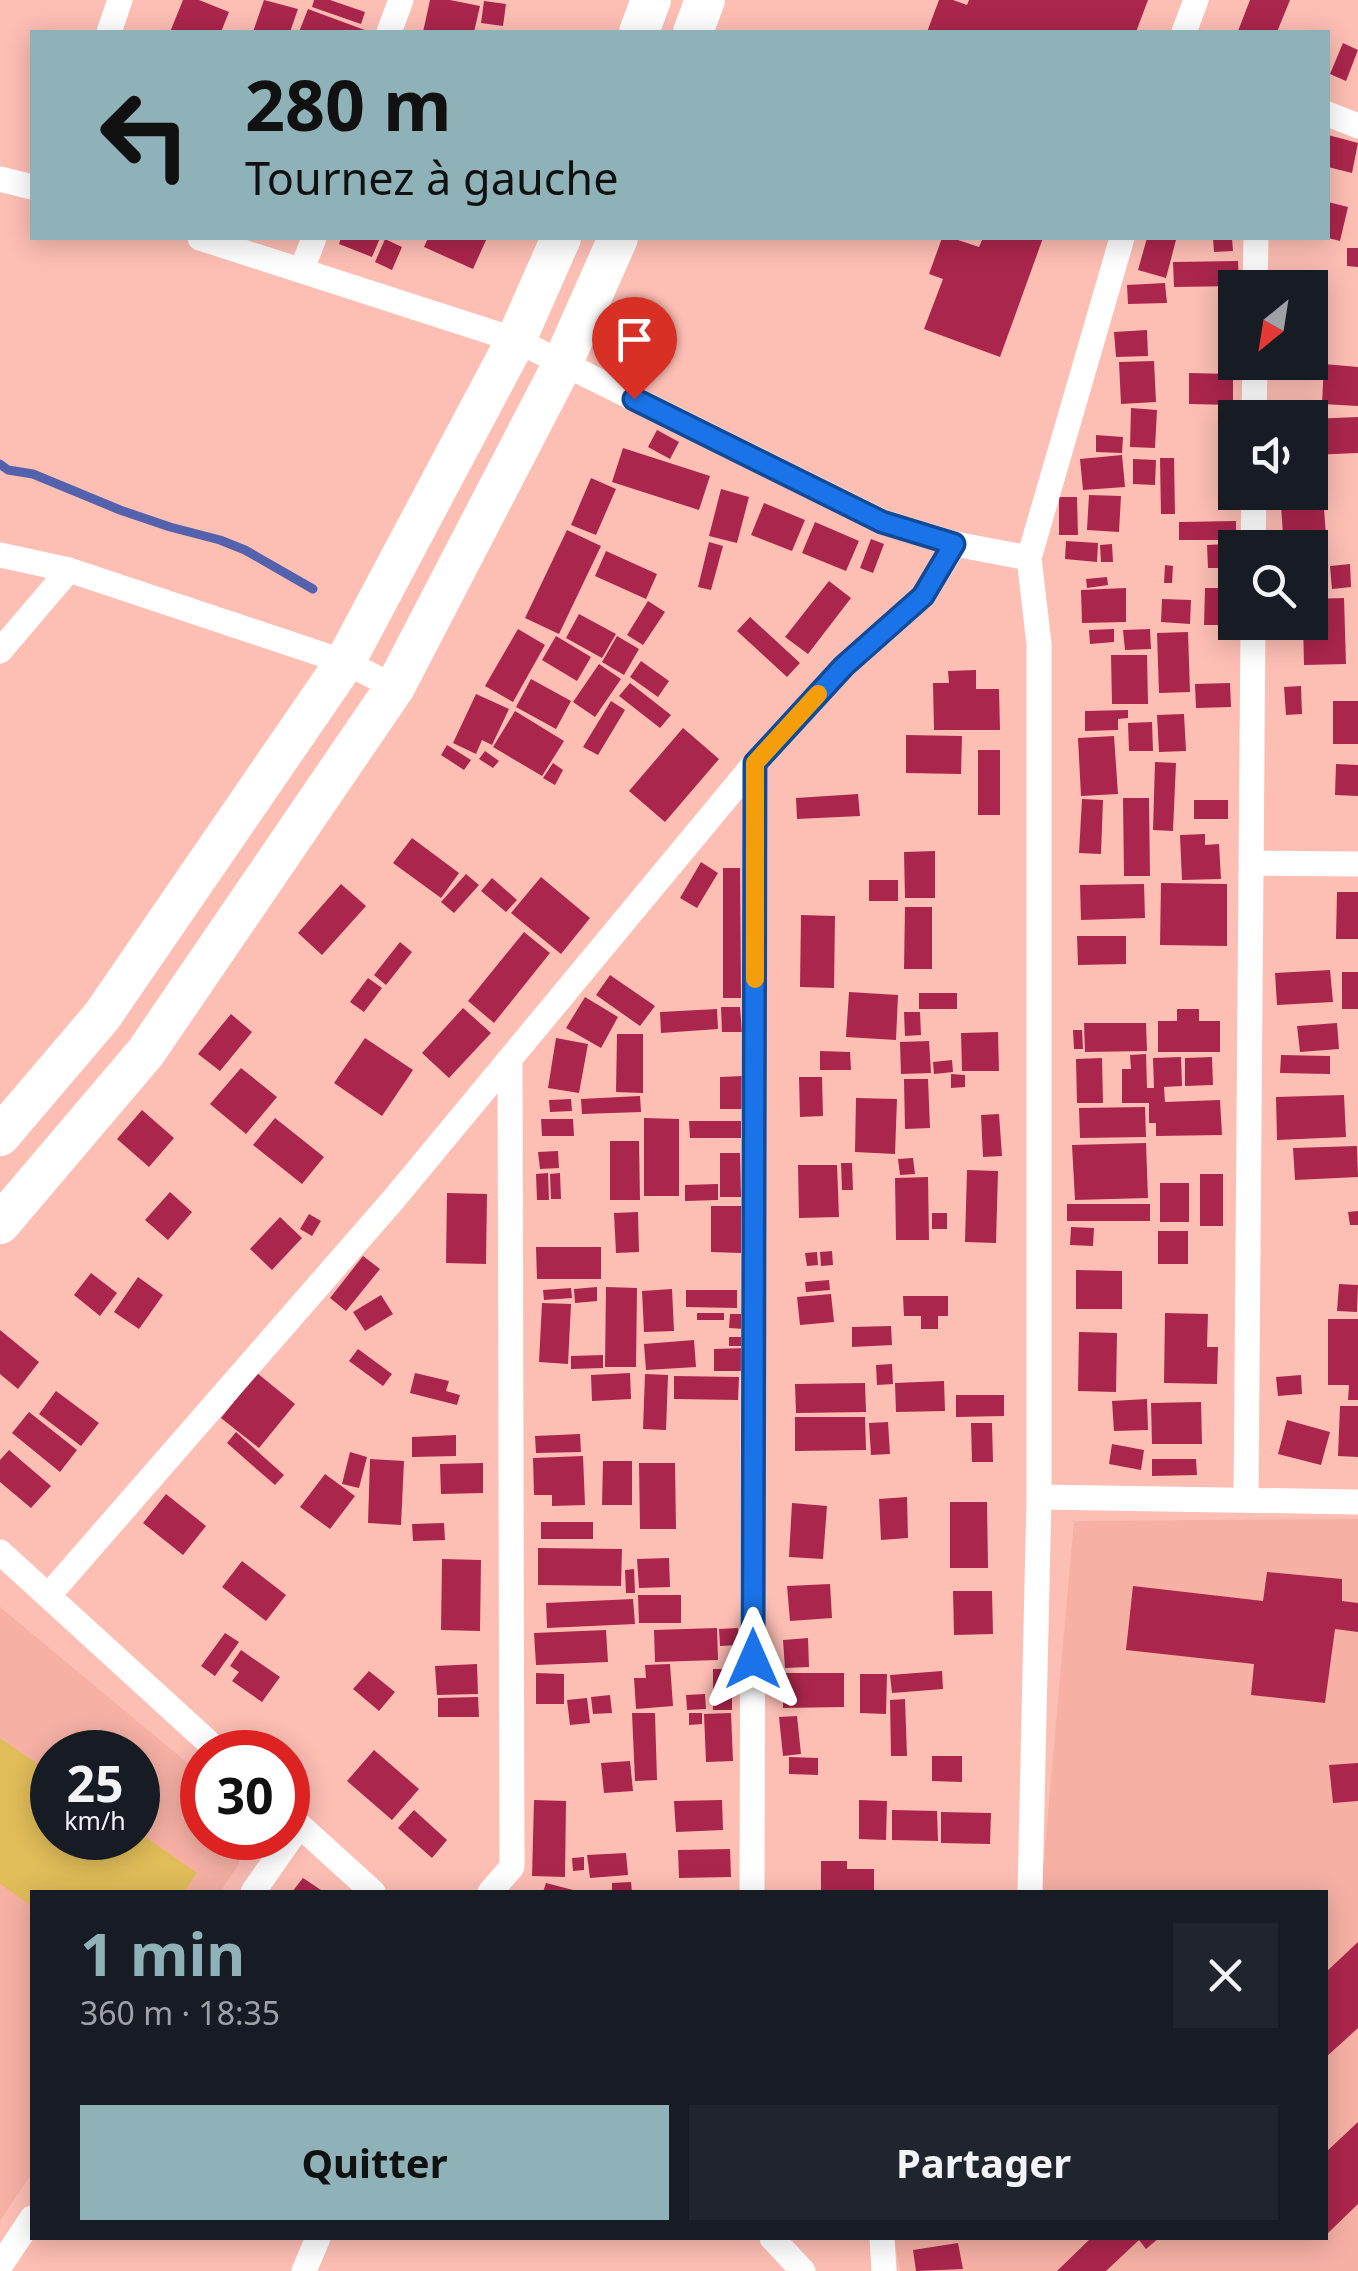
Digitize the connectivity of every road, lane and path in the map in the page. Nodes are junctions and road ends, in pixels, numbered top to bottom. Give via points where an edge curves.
1 (120, 0) edge
2 (401, 0) edge
3 (651, 0) edge
4 (705, 0) edge
5 (1196, 0) edge
6 (110, 30) edge
7 (390, 30) edge
8 (640, 30) edge
9 (694, 30) edge
10 (1185, 30) edge
11 (1330, 115) edge
12 (1358, 126) edge
13 (0, 179) edge
14 (30, 186) edge
15 (207, 240) edge
16 (313, 240) edge
17 (560, 240) edge
18 (617, 240) edge
19 (1121, 240) edge
20 (1256, 240) edge
21 (302, 269) junction
22 (1255, 270) edge
23 (516, 340) junction
24 (563, 364) junction
25 (954, 544) junction
26 (0, 556) edge
27 (1029, 558) junction
28 (69, 570) junction
29 (1253, 640) edge
30 (0, 651) edge
31 (345, 662) junction
32 (394, 687) junction
33 (755, 763) junction
34 (1251, 864) junction
35 (1358, 864) edge
36 (510, 1060) junction
37 (0, 1136) edge
38 (0, 1224) edge
39 (1039, 1497) junction
40 (1246, 1500) junction
41 (1358, 1502) edge
42 (0, 1552) edge
43 (48, 1596) junction
44 (195, 1730) edge
45 (310, 1835) edge
46 (271, 1860) edge
47 (255, 1890) edge
48 (370, 1890) edge
49 (492, 1890) edge
50 (752, 1890) edge
51 (1030, 1890) edge
52 (30, 2221) edge
53 (317, 2240) edge
54 (774, 2240) edge
55 (882, 2240) edge
56 (0, 2266) edge
57 (304, 2271) edge
58 (803, 2271) edge
59 (884, 2271) edge

1 - 6 street
2 - 7 street
3 - 8 highway
4 - 9 highway
5 - 10 street
11 - 12 street
13 - 14 street
15 - 21 street
16 - 21 street
17 - 23 highway
18 - 24 highway
19 - 27 street
20 - 22 street
21 - 23 street
23 - 24 street
23 - 31 highway
24 - 25 street via 882,522
24 - 32 highway
25 - 27 street
25 - 33 street via 923,596 844,666
26 - 28 street
27 - 39 street via 1039,644
28 - 30 street
28 - 31 street
29 - 34 street
31 - 32 street
31 - 37 highway via 102,1016
32 - 38 highway via 146,1052
33 - 36 street
33 - 50 street
34 - 35 street
34 - 40 street
36 - 43 street
36 - 49 street via 512,1867
39 - 40 street
39 - 51 street
40 - 41 street
42 - 43 street
43 - 44 street
45 - 48 street
46 - 47 street
52 - 56 street
53 - 57 street
54 - 58 street
55 - 59 street

